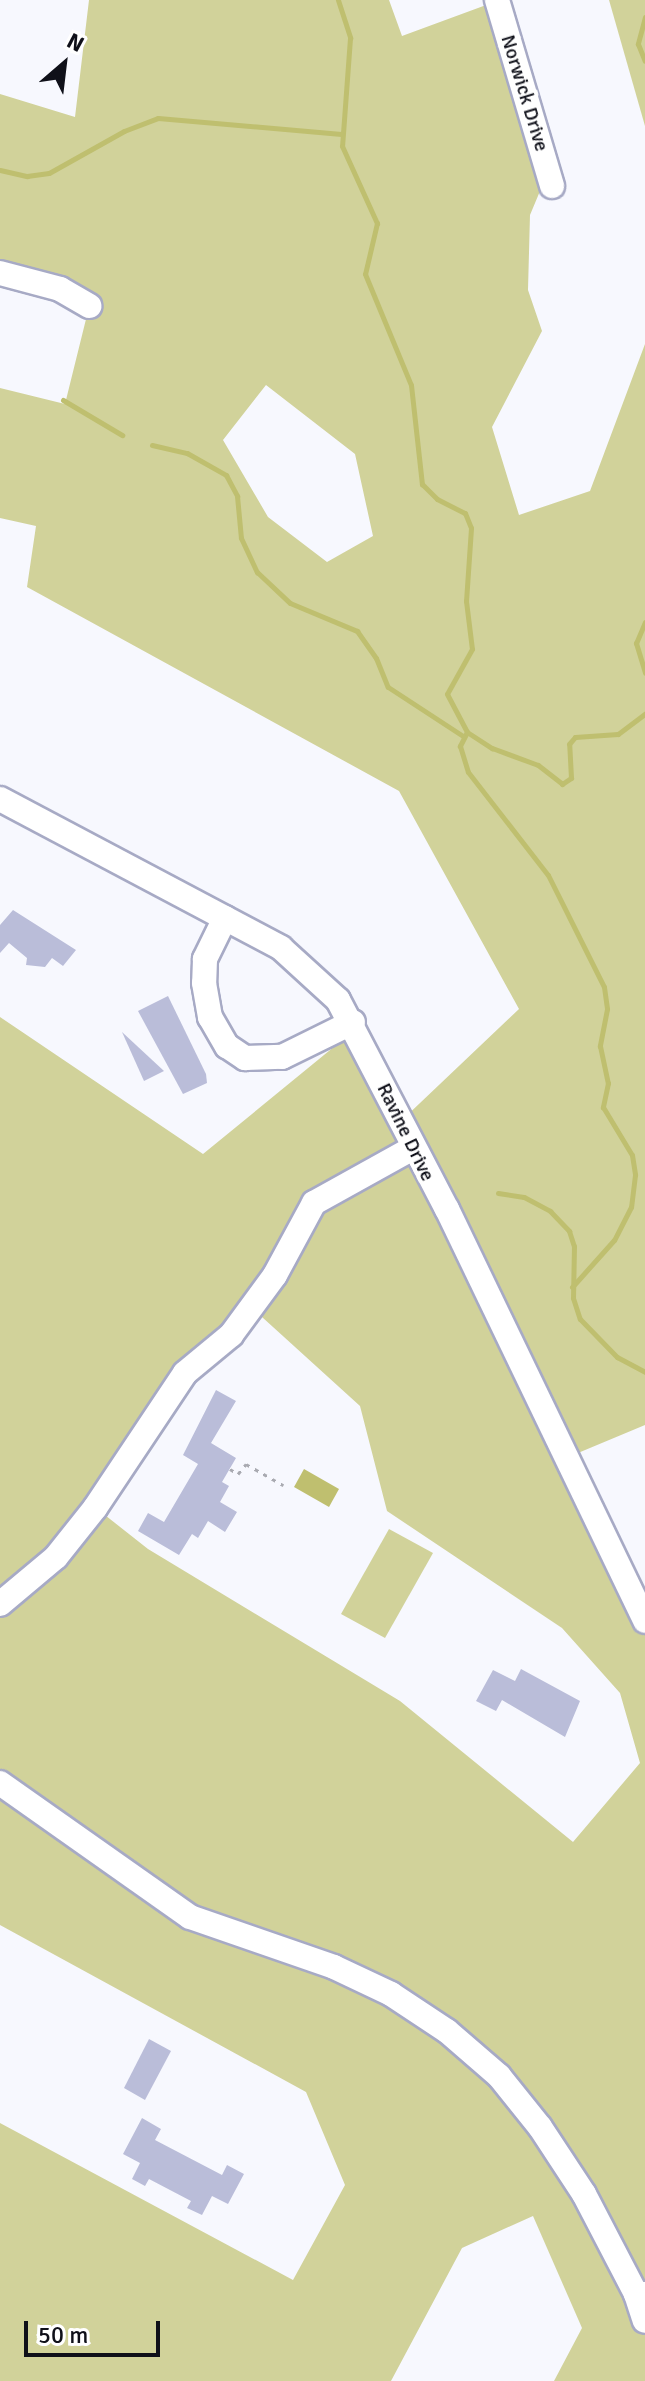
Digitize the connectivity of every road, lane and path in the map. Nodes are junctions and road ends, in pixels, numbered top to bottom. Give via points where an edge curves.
1 (497, 0) edge
2 (552, 186) dead end
3 (0, 273) edge
4 (89, 306) dead end
5 (0, 799) edge
6 (225, 918) junction
7 (353, 1022) junction
8 (411, 1149) junction
9 (230, 1469) dead end
10 (283, 1485) dead end
11 (0, 1604) edge
12 (645, 1621) edge
13 (0, 1783) edge
14 (640, 2294) edge
15 (645, 2321) edge

1 - 2 street, Norwick Drive
3 - 4 street via 60,289
5 - 6 street, Ravine Drive
6 - 7 street, Ravine Drive via 298,960
6 - 7 street via 205,959 204,983 210,1017 227,1046 245,1058 282,1057
7 - 8 street, Ravine Drive
8 - 11 street via 314,1203 275,1275 231,1335 185,1373 56,1557
8 - 12 street, Ravine Drive via 447,1209
9 - 10 path via 238,1474 246,1464
13 - 14 street via 190,1917 334,1967 391,1994 447,2031 499,2076 540,2127
14 - 15 street

